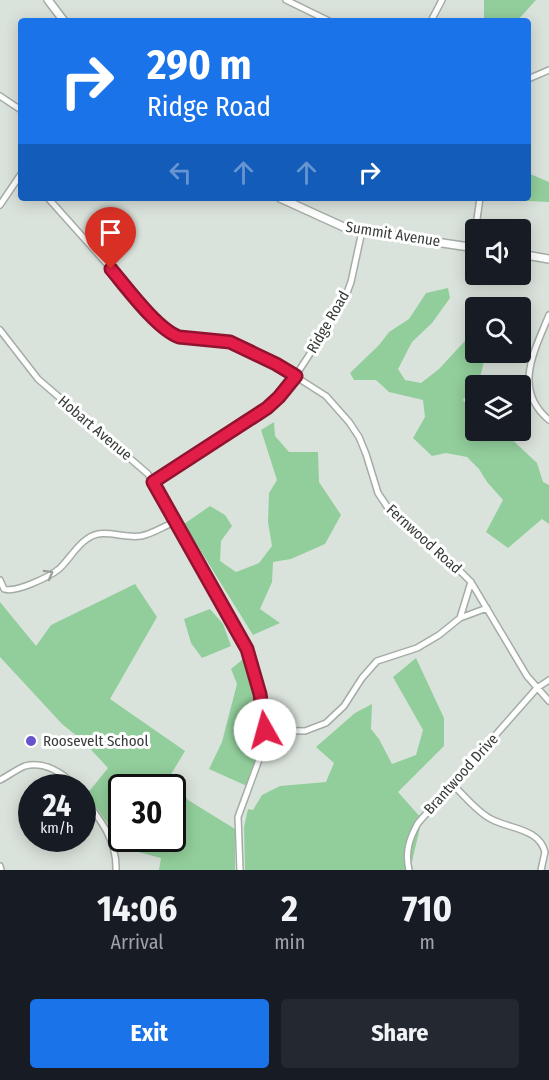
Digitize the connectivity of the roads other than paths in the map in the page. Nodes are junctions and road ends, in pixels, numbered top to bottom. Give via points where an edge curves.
1 (48, 0) edge
2 (286, 0) edge
3 (442, 0) edge
4 (62, 18) edge
5 (323, 18) edge
6 (433, 18) edge
7 (548, 71) edge
8 (531, 78) edge
9 (0, 96) edge
10 (18, 108) edge
11 (18, 178) edge
12 (51, 201) edge
13 (286, 201) edge
14 (480, 201) edge
15 (0, 205) edge
16 (477, 219) edge
17 (362, 231) junction
18 (465, 246) edge
19 (531, 256) edge
20 (549, 259) edge
21 (549, 315) edge
22 (0, 330) edge
23 (296, 376) junction
24 (549, 420) edge
25 (153, 482) junction
26 (175, 522) junction
27 (0, 580) edge
28 (471, 582) junction
29 (487, 608) junction
30 (460, 618) junction
31 (549, 680) edge
32 (537, 688) junction
33 (549, 701) edge
34 (265, 730) junction
35 (61, 774) edge
36 (0, 780) edge
37 (452, 784) junction
38 (96, 815) edge
39 (116, 870) edge
40 (240, 870) edge
41 (410, 870) edge
42 (541, 870) edge

1 - 4 street
2 - 5 street
3 - 6 street
7 - 8 street
9 - 10 street
11 - 15 street
12 - 23 street, Fernwood Road via 165,329 179,337 230,342
13 - 17 street, Summit Avenue via 348,229
14 - 16 street
17 - 18 street, Summit Avenue
17 - 23 street, Ridge Road via 345,298
19 - 20 street
21 - 24 street via 528,371 535,401
22 - 25 street, Hobart Avenue via 38,379 140,466
23 - 25 street, Ridge Road via 267,408
23 - 28 street, Fernwood Road via 326,396 349,422 366,454 378,493 395,517
25 - 26 street, Hobart Avenue
27 -> 26 street via 4,589 10,591 34,583 57,570 98,533 141,536
26 - 34 street, Hobart Avenue via 247,649
28 - 29 street, Fernwood Road
28 - 30 street
29 - 30 street
29 - 32 street, Fernwood Road
30 - 34 street via 429,642 377,661 344,706 326,723 305,731
31 - 32 street, Brantwood Drive
32 - 33 street, Fernwood Road
32 - 37 street, Brantwood Drive
34 - 40 street, Hobart Avenue via 260,757 238,817
35 - 36 street via 41,766 25,766
37 - 41 street, Brantwood Drive via 427,810 411,836 407,849
37 - 42 street via 489,819 538,839 545,852
38 - 39 street via 108,831

